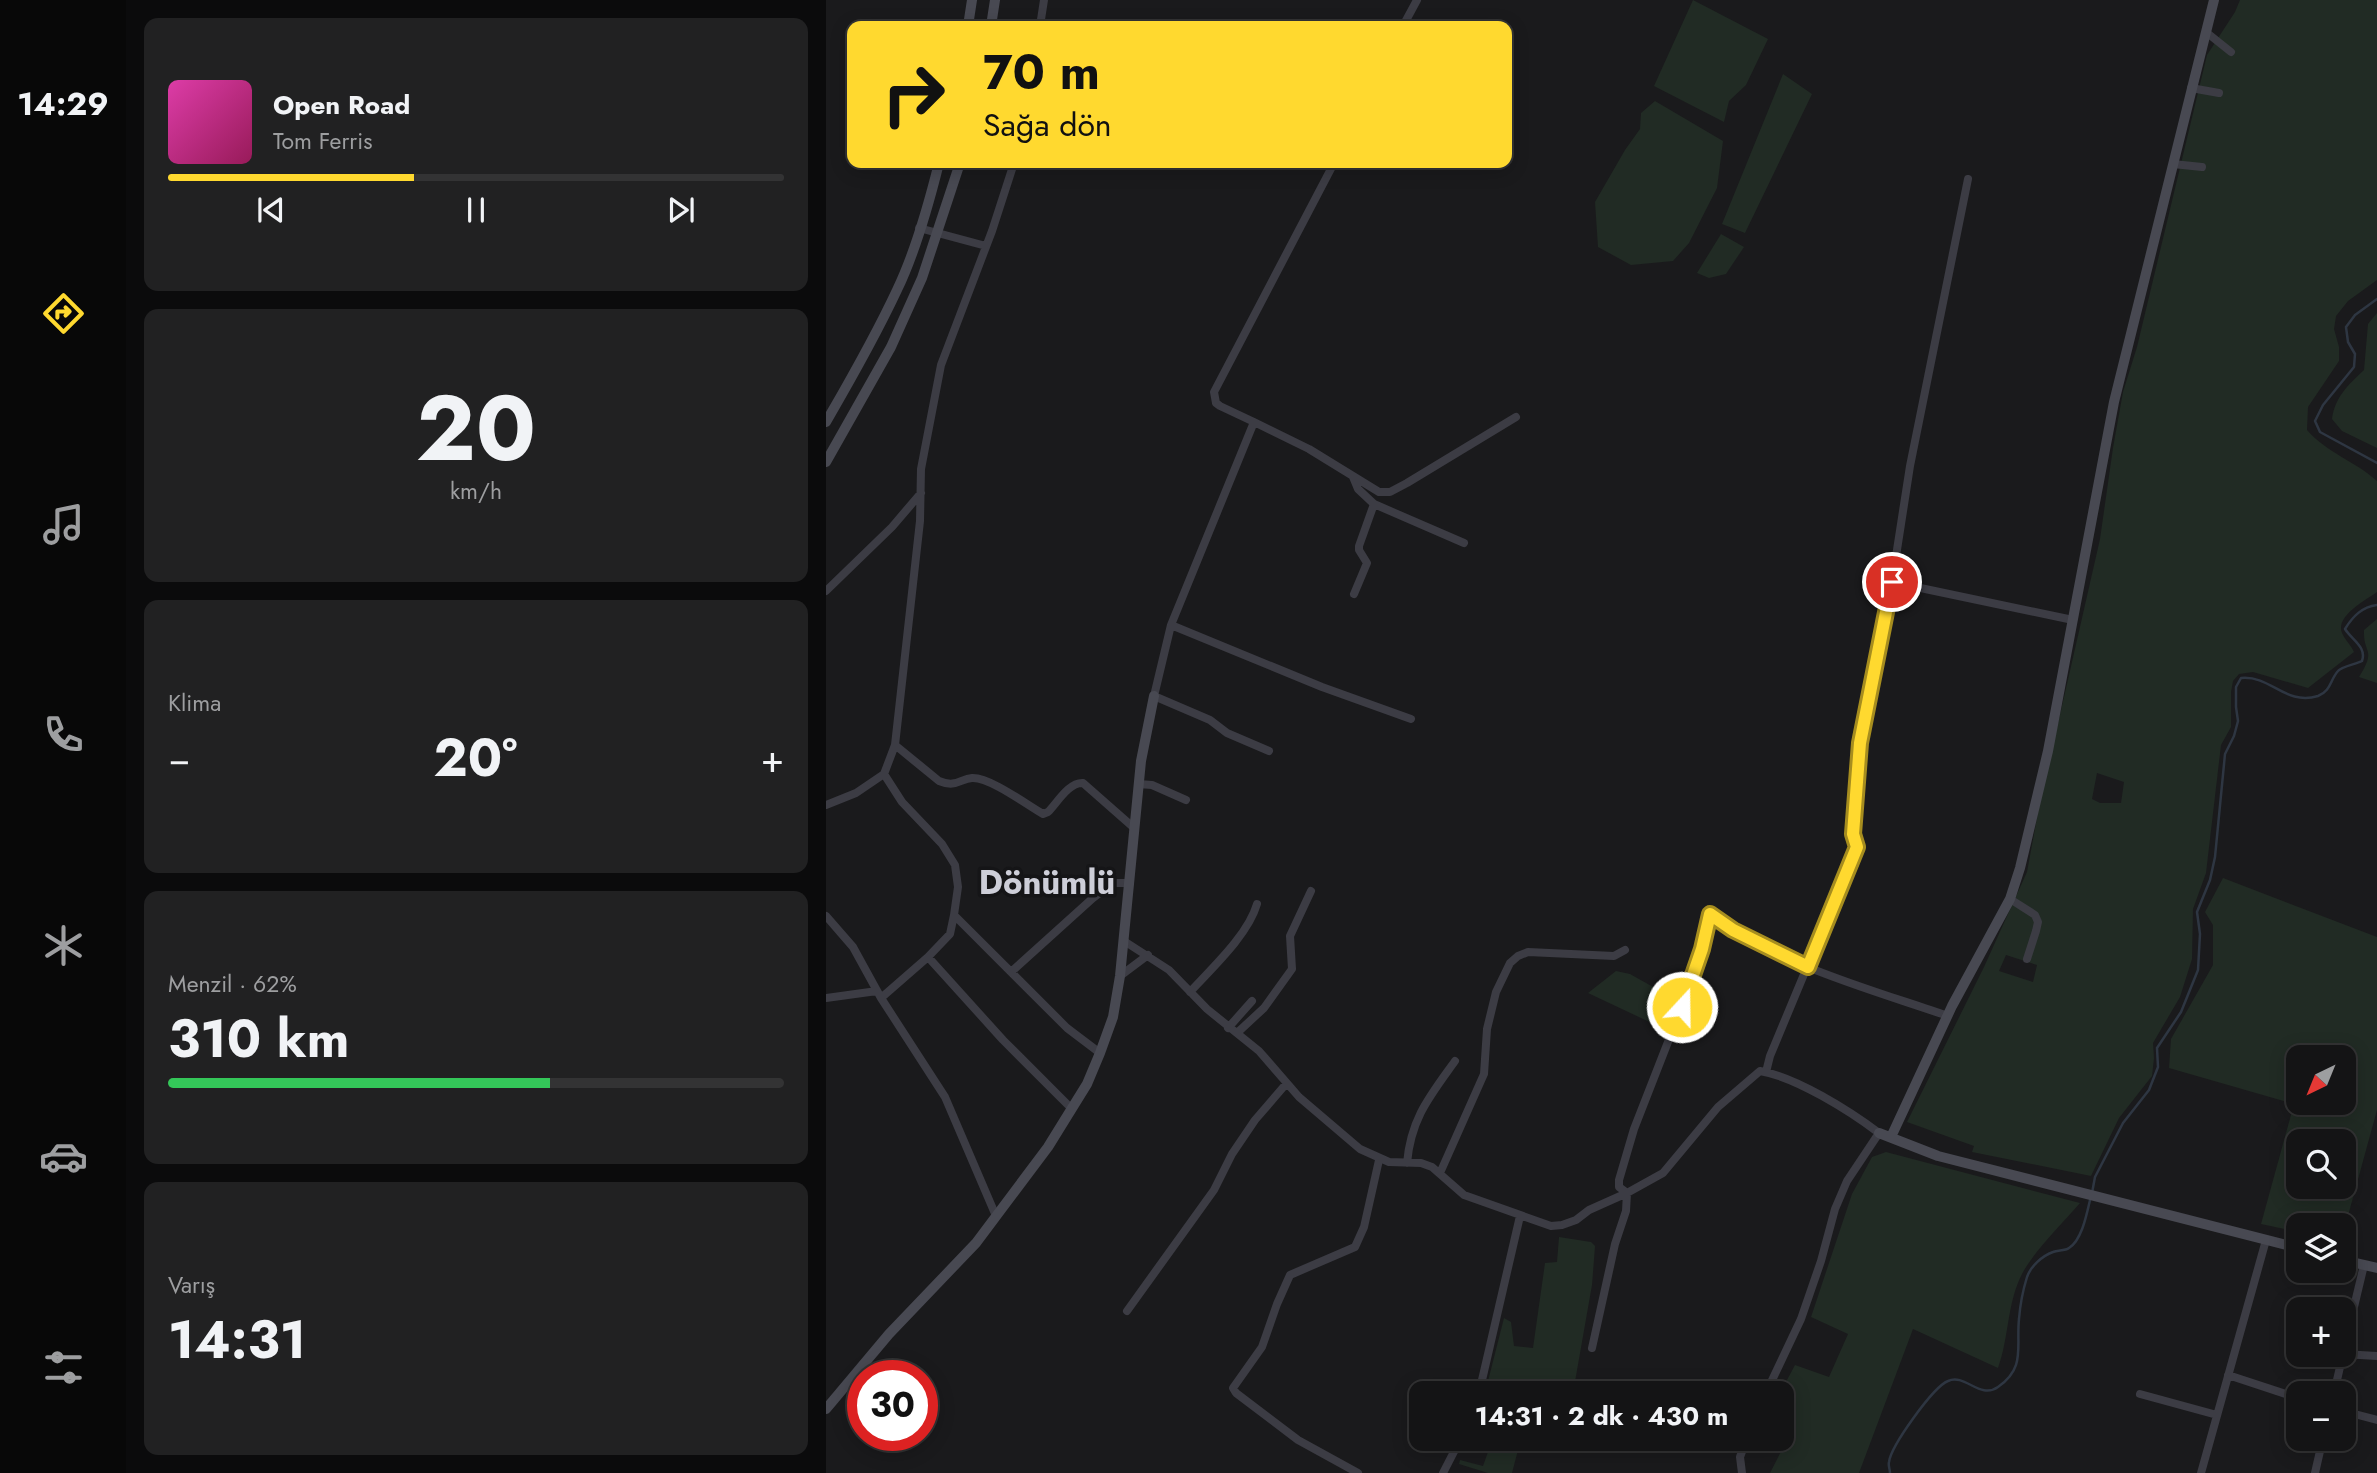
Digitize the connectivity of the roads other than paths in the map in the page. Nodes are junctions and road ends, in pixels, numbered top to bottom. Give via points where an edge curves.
1 (972, 0) edge
2 (995, 0) edge
3 (1044, 0) edge
4 (1417, 0) edge
5 (2214, 0) edge
6 (969, 21) edge
7 (992, 21) edge
8 (1041, 21) edge
9 (1406, 21) edge
10 (2206, 33) junction
11 (2231, 52) dead end
12 (2191, 88) junction
13 (2219, 93) dead end
14 (2173, 164) junction
15 (2202, 167) dead end
16 (937, 168) edge
17 (958, 168) edge
18 (1012, 168) edge
19 (1331, 168) edge
20 (1968, 179) dead end
21 (919, 228) junction
22 (937, 233) junction
23 (986, 246) junction
24 (1516, 417) dead end
25 (826, 422) edge
26 (1254, 422) junction
27 (826, 461) edge
28 (1353, 477) junction
29 (921, 493) junction
30 (1374, 504) junction
31 (1464, 544) dead end
32 (1892, 582) junction
33 (826, 591) edge
34 (1354, 594) dead end
35 (2073, 621) junction
36 (1171, 625) junction
37 (1154, 696) junction
38 (1411, 719) dead end
39 (895, 746) junction
40 (1269, 751) dead end
41 (884, 774) junction
42 (1138, 784) junction
43 (1186, 800) dead end
44 (826, 805) edge
45 (1133, 827) junction
46 (1130, 883) junction
47 (1311, 891) dead end
48 (2010, 899) junction
49 (1257, 904) dead end
50 (954, 915) junction
51 (826, 916) edge
52 (1124, 941) junction
53 (1625, 950) dead end
54 (1147, 955) junction
55 (928, 957) junction
56 (2027, 959) dead end
57 (1808, 967) junction
58 (1011, 972) junction
59 (1120, 976) junction
60 (1191, 992) junction
61 (879, 995) junction
62 (826, 998) edge
63 (1252, 1001) dead end
64 (1948, 1016) junction
65 (1228, 1028) junction
66 (1237, 1033) junction
67 (1100, 1053) junction
68 (1455, 1061) dead end
69 (1766, 1072) junction
70 (1286, 1084) junction
71 (1072, 1110) junction
72 (1879, 1133) junction
73 (1892, 1136) junction
74 (1379, 1160) junction
75 (1407, 1163) junction
76 (1440, 1173) junction
77 (1627, 1194) junction
78 (996, 1216) junction
79 (1520, 1216) junction
80 (2266, 1240) junction
81 (2286, 1245) edge
82 (2356, 1263) edge
83 (2364, 1265) junction
84 (2377, 1268) edge
85 (2356, 1299) edge
86 (1127, 1311) dead end
87 (1592, 1348) dead end
88 (2356, 1355) edge
89 (2377, 1356) edge
90 (2228, 1375) junction
91 (1482, 1381) edge
92 (1772, 1381) edge
93 (2140, 1394) dead end
94 (2286, 1394) edge
95 (826, 1409) edge
96 (2356, 1414) edge
97 (2217, 1415) junction
98 (2377, 1420) edge
99 (1454, 1451) edge
100 (1742, 1451) edge
101 (2320, 1451) edge
102 (1358, 1473) edge
103 (1443, 1473) edge
104 (1742, 1473) edge
105 (2201, 1473) edge
106 (2315, 1473) edge

1 - 6 street
2 - 7 street
3 - 8 street
4 - 9 street
5 - 10 street
10 - 11 street
10 - 12 street
12 - 13 street
12 - 14 street
14 - 15 street
14 - 35 street via 2114,402
16 - 21 street
17 - 22 street
18 - 23 street
19 - 26 street via 1214,392 1216,403
20 - 32 street via 1910,466
21 - 22 street
21 - 25 street via 898,288
22 - 23 street
22 - 27 street via 891,347
23 - 29 street via 941,365 921,469
24 - 28 street via 1390,492 1379,492
26 - 28 street
26 - 36 street
28 - 30 street
29 - 33 street
29 - 39 street
30 - 31 street
30 - 34 street via 1359,546 1367,563
32 - 35 street
32 - 57 street via 1860,743 1853,834 1857,847
35 - 48 street via 2048,751
36 - 37 street
36 - 38 street
37 - 40 street
37 - 42 street
39 - 41 street
39 - 45 street via 939,782 981,780 1043,814 1071,787 1083,783
41 - 44 street via 856,793
41 - 50 street via 955,865
42 - 43 street
42 - 45 street
45 - 46 street
46 - 52 street
46 - 58 street via 1113,883
47 - 66 street via 1290,936 1292,969 1264,1008
48 - 56 street via 2035,915 2038,922
48 - 64 street
49 - 60 street via 1231,946
50 - 55 street via 950,934
50 - 58 street
51 - 61 street via 853,947
52 - 54 street
52 - 59 street
53 - 76 street via 1615,957 1528,952 1510,963 1496,992 1487,1029 1484,1074
54 - 59 street
54 - 60 street
55 - 61 street
55 - 71 street
57 - 64 street
57 - 69 street
57 - 77 street via 1710,914 1692,983 1634,1129 1619,1180
58 - 67 street via 1067,1028
59 - 67 street
60 - 65 street
61 - 62 street
61 - 78 street via 945,1097
63 - 65 street
64 - 73 street
65 - 66 street
66 - 70 street
67 - 71 street
68 - 75 street via 1431,1092 1416,1122
69 - 72 street via 1777,1073
69 - 77 street via 1748,1079 1718,1107 1663,1173
70 - 74 street via 1337,1131
70 - 86 street via 1255,1120 1214,1190
71 - 78 street
72 - 73 street
72 - 92 street via 1843,1190 1801,1319
73 - 80 street via 1938,1156
74 - 75 street
74 - 102 street via 1355,1247 1290,1275 1262,1347 1233,1388 1298,1440
75 - 76 street
76 - 79 street via 1464,1195
77 - 79 street via 1562,1225
77 - 87 street
78 - 95 street
79 - 91 street
80 - 81 street
80 - 90 street
82 - 83 street
83 - 84 street
83 - 85 street
88 - 89 street
90 - 94 street
90 - 97 street
93 - 97 street
96 - 98 street
97 - 105 street
99 - 103 street
100 - 104 street
101 - 106 street

